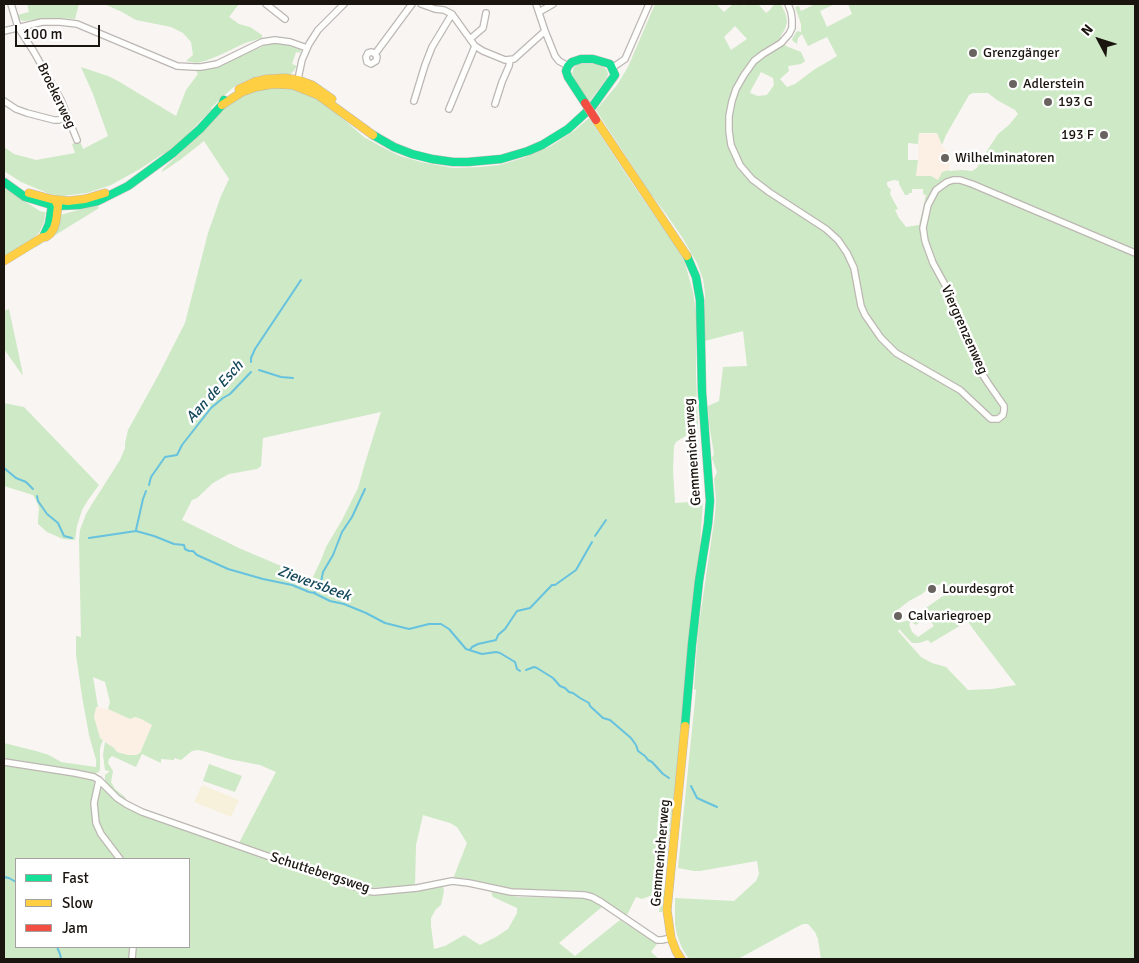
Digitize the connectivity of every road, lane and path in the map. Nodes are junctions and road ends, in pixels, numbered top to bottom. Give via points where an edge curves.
1 (11, 4) edge
2 (269, 4) edge
3 (344, 4) edge
4 (412, 4) edge
5 (421, 4) edge
6 (536, 4) edge
7 (553, 4) edge
8 (648, 4) edge
9 (788, 4) edge
10 (539, 12) junction
11 (486, 13) dead end
12 (452, 14) junction
13 (285, 19) dead end
14 (18, 27) junction
15 (4, 31) edge
16 (545, 31) junction
17 (470, 39) junction
18 (475, 46) junction
19 (307, 48) junction
20 (375, 54) dead end
21 (510, 60) junction
22 (568, 66) junction
23 (612, 68) junction
24 (297, 83) junction
25 (4, 100) edge
26 (414, 101) dead end
27 (495, 104) dead end
28 (449, 109) dead end
29 (66, 114) junction
30 (77, 140) dead end
31 (4, 177) edge
32 (4, 182) edge
33 (55, 204) junction
34 (1135, 254) edge
35 (4, 261) edge
36 (4, 762) edge
37 (98, 780) junction
38 (119, 858) edge
39 (671, 938) junction
40 (681, 959) edge

1 - 14 street, Broekerweg
2 - 13 street
3 - 19 street via 318,30
4 - 20 street
5 - 12 street
6 - 10 street, Gemmenicherweg
7 - 10 street
8 - 23 street via 625,59
9 - 34 street, Viergrenzenweg via 792,14 789,34 754,61 736,89 729,116 731,145 752,179 838,240 854,268 864,313 896,353 960,390 991,419 1003,415 1004,406 979,369 925,241 924,224 929,202 936,190 947,182 970,182
10 - 16 street, Gemmenicherweg
11 - 17 street via 483,28
12 - 17 street
12 - 26 street via 432,47
14 - 15 street
14 - 19 street via 42,22 77,24 177,66 217,64 262,42 275,40
14 - 29 street, Broekerweg
16 - 21 street
16 - 22 street, Gemmenicherweg via 556,58
17 - 18 street
18 - 21 street
18 - 28 street
19 - 24 street
21 - 27 street
22 - 23 main road via 576,60 590,58 604,61
22 - 39 main road, Gemmenicherweg, bridge via 568,77 683,249 696,278 700,300 702,406 710,507 692,644 668,901
23 - 24 main road via 614,75 608,88 592,107 556,137 536,148 482,162 439,160 394,147 359,126 322,91 312,85
24 - 33 main road via 256,87 242,92 222,105 180,148 138,178 90,198
25 - 29 street via 16,109 54,120
29 - 30 street, Broekerweg
31 - 33 main road
32 - 33 main road via 27,198
33 - 35 main road via 56,222 48,235
36 - 37 street, Schuttebergsweg
37 - 38 street via 94,802 96,823
37 - 39 street, Schuttebergsweg via 117,798 142,812 367,891 417,888 452,881 511,892 584,895 601,902 657,940
39 - 40 main road, Gemmenicherweg

